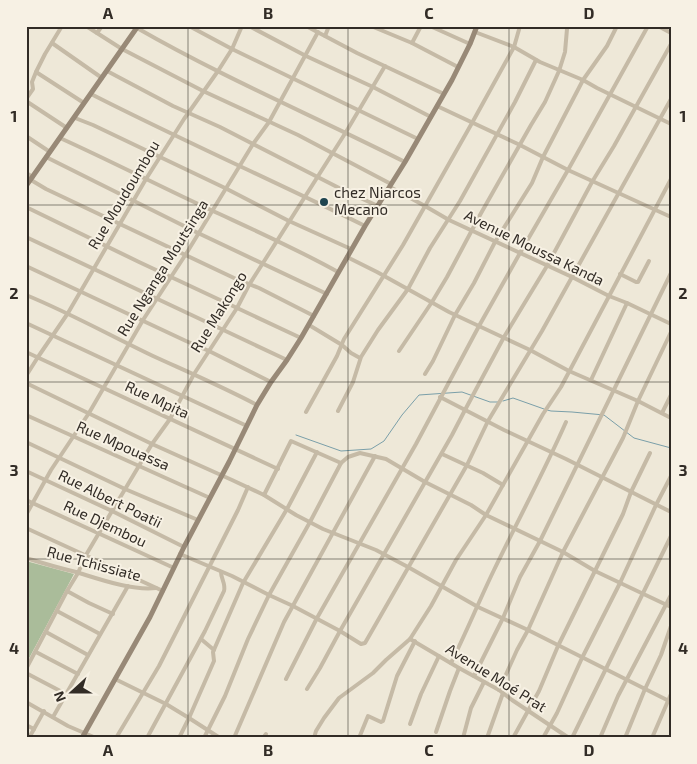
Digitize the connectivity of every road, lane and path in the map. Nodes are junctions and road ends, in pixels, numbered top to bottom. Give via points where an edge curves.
1 (62, 26) edge
2 (86, 26) edge
3 (102, 26) edge
4 (189, 26) edge
5 (242, 26) edge
6 (249, 26) edge
7 (306, 26) edge
8 (329, 26) edge
9 (371, 26) edge
10 (421, 26) edge
11 (430, 26) edge
12 (520, 26) edge
13 (618, 26) edge
14 (648, 26) edge
15 (658, 26) edge
16 (137, 27) edge
17 (476, 29) edge
18 (567, 29) dead end
19 (318, 32) junction
20 (97, 33) junction
21 (671, 33) edge
22 (325, 36) junction
23 (412, 43) junction
24 (52, 44) junction
25 (470, 44) junction
26 (671, 44) edge
27 (514, 47) junction
28 (122, 49) junction
29 (232, 49) junction
30 (306, 56) junction
31 (536, 60) junction
32 (385, 66) junction
33 (458, 68) junction
34 (107, 71) junction
35 (218, 71) junction
36 (560, 71) junction
37 (36, 72) junction
38 (102, 78) junction
39 (293, 78) junction
40 (26, 79) edge
41 (583, 80) junction
42 (32, 82) junction
43 (373, 88) junction
44 (203, 91) junction
45 (91, 94) junction
46 (444, 94) junction
47 (610, 95) junction
48 (671, 99) edge
49 (26, 100) edge
50 (280, 102) junction
51 (84, 104) junction
52 (437, 106) junction
53 (635, 107) junction
54 (359, 110) junction
55 (188, 113) junction
56 (431, 117) junction
57 (75, 118) junction
58 (660, 119) junction
59 (269, 122) junction
60 (472, 123) junction
61 (671, 124) edge
62 (67, 128) junction
63 (346, 132) junction
64 (497, 133) junction
65 (174, 135) junction
66 (26, 136) edge
67 (60, 138) junction
68 (418, 139) junction
69 (252, 144) junction
70 (520, 145) junction
71 (333, 154) junction
72 (48, 155) junction
73 (543, 157) junction
74 (160, 158) junction
75 (405, 162) junction
76 (238, 166) junction
77 (568, 170) junction
78 (26, 173) edge
79 (318, 177) junction
80 (32, 178) junction
81 (146, 179) junction
82 (671, 179) edge
83 (592, 182) junction
84 (26, 186) edge
85 (390, 186) junction
86 (225, 188) junction
87 (618, 193) junction
88 (305, 197) junction
89 (134, 200) junction
90 (378, 206) junction
91 (426, 206) junction
92 (26, 207) edge
93 (654, 210) junction
94 (212, 211) junction
95 (671, 217) edge
96 (449, 220) junction
97 (289, 221) junction
98 (120, 224) junction
99 (364, 226) junction
100 (473, 230) junction
101 (198, 233) junction
102 (26, 237) edge
103 (277, 241) junction
104 (496, 242) junction
105 (107, 246) junction
106 (351, 249) junction
107 (520, 253) junction
108 (186, 254) junction
109 (347, 257) junction
110 (649, 261) dead end
111 (263, 263) junction
112 (26, 266) edge
113 (547, 266) junction
114 (93, 269) junction
115 (338, 272) junction
116 (671, 273) edge
117 (620, 274) junction
118 (384, 276) junction
119 (171, 277) junction
120 (572, 277) junction
121 (249, 284) junction
122 (408, 289) junction
123 (80, 291) junction
124 (327, 294) junction
125 (26, 295) edge
126 (609, 296) junction
127 (156, 299) junction
128 (432, 302) junction
129 (627, 303) junction
130 (237, 308) junction
131 (68, 312) junction
132 (456, 314) junction
133 (650, 314) junction
134 (314, 316) junction
135 (143, 320) junction
136 (26, 323) edge
137 (671, 324) edge
138 (309, 325) junction
139 (479, 326) junction
140 (222, 329) junction
141 (671, 332) edge
142 (52, 336) junction
143 (301, 338) junction
144 (504, 338) junction
145 (130, 344) junction
146 (342, 345) junction
147 (530, 350) junction
148 (209, 351) junction
149 (399, 351) dead end
150 (26, 352) edge
151 (38, 357) junction
152 (360, 358) junction
153 (287, 360) junction
154 (116, 365) junction
155 (569, 372) junction
156 (194, 374) junction
157 (425, 374) dead end
158 (26, 376) edge
159 (591, 380) junction
160 (271, 382) junction
161 (26, 383) edge
162 (103, 388) junction
163 (614, 390) junction
164 (671, 395) edge
165 (182, 396) junction
166 (440, 397) junction
167 (638, 400) junction
168 (257, 404) junction
169 (338, 410) dead end
170 (465, 410) junction
171 (88, 412) junction
172 (306, 412) dead end
173 (662, 413) junction
174 (26, 415) edge
175 (170, 418) junction
176 (671, 418) edge
177 (488, 421) junction
178 (566, 422) dead end
179 (247, 426) junction
180 (73, 436) junction
181 (26, 442) edge
182 (528, 442) junction
183 (152, 444) junction
184 (235, 449) junction
185 (317, 452) junction
186 (553, 453) junction
187 (650, 453) dead end
188 (442, 454) junction
189 (376, 456) junction
190 (60, 458) junction
191 (341, 463) junction
192 (467, 465) junction
193 (577, 465) junction
194 (140, 467) junction
195 (402, 468) junction
196 (278, 469) junction
197 (26, 471) edge
198 (221, 476) junction
199 (671, 476) edge
200 (602, 477) junction
201 (46, 480) junction
202 (426, 482) junction
203 (503, 485) junction
204 (248, 487) junction
205 (125, 489) junction
206 (631, 492) junction
207 (449, 494) junction
208 (264, 496) junction
209 (210, 498) junction
210 (26, 500) edge
211 (34, 503) junction
212 (656, 505) junction
213 (287, 509) junction
214 (112, 510) junction
215 (671, 512) edge
216 (26, 515) edge
217 (486, 515) junction
218 (198, 520) junction
219 (310, 522) junction
220 (26, 528) edge
221 (514, 529) junction
222 (334, 533) junction
223 (98, 534) junction
224 (671, 536) edge
225 (540, 541) junction
226 (359, 544) junction
227 (184, 547) junction
228 (564, 552) junction
229 (180, 554) junction
230 (385, 554) junction
231 (86, 555) junction
232 (26, 558) edge
233 (209, 566) junction
234 (408, 567) junction
235 (174, 568) junction
236 (595, 571) junction
237 (221, 572) junction
238 (78, 573) junction
239 (243, 583) junction
240 (620, 583) junction
241 (128, 586) junction
242 (441, 587) junction
243 (156, 588) junction
244 (67, 591) junction
245 (163, 592) junction
246 (642, 594) junction
247 (268, 595) junction
248 (671, 595) edge
249 (666, 604) junction
250 (293, 606) junction
251 (478, 607) junction
252 (671, 607) edge
253 (58, 612) junction
254 (113, 614) junction
255 (317, 618) junction
256 (502, 618) junction
257 (671, 626) edge
258 (528, 630) junction
259 (340, 631) junction
260 (46, 632) junction
261 (100, 634) junction
262 (201, 638) junction
263 (412, 640) junction
264 (558, 646) junction
265 (214, 650) junction
266 (36, 652) junction
267 (88, 655) junction
268 (439, 656) junction
269 (582, 658) junction
270 (451, 663) junction
271 (460, 668) junction
272 (26, 669) edge
273 (605, 669) junction
274 (26, 673) edge
275 (78, 674) junction
276 (474, 676) junction
277 (116, 679) junction
278 (286, 679) dead end
279 (627, 680) junction
280 (484, 682) junction
281 (307, 689) dead end
282 (645, 689) junction
283 (499, 690) junction
284 (143, 693) junction
285 (503, 693) junction
286 (66, 694) junction
287 (671, 694) edge
288 (669, 701) edge
289 (26, 702) edge
290 (166, 704) junction
291 (44, 711) junction
292 (529, 711) junction
293 (53, 717) junction
294 (189, 718) junction
295 (410, 724) dead end
296 (26, 725) edge
297 (550, 726) junction
298 (34, 729) junction
299 (208, 730) junction
300 (436, 732) dead end
301 (266, 734) dead end
302 (84, 735) edge
303 (29, 738) edge
304 (96, 738) edge
305 (116, 738) edge
306 (147, 738) edge
307 (179, 738) edge
308 (204, 738) edge
309 (220, 738) edge
310 (234, 738) edge
311 (263, 738) edge
312 (314, 738) edge
313 (359, 738) edge
314 (463, 738) edge
315 (487, 738) edge
316 (513, 738) edge
317 (543, 738) edge
318 (570, 738) edge
319 (600, 738) edge
320 (625, 738) edge
321 (652, 738) edge

1 - 24 street
2 - 20 street, Avenue Moussa Kanda
3 - 20 street
4 - 29 street
5 - 29 street, Rue Moudoumbou
6 - 30 street
7 - 19 street
8 - 22 street
9 - 23 street
10 - 23 street
11 - 25 street
12 - 27 street
13 - 41 street
14 - 47 street
15 - 21 street
16 - 28 street
16 - 35 street
17 - 25 street
17 - 27 street
18 - 36 street
19 - 22 street
19 - 30 street, Rue Nganga Moutsinga
20 - 28 street, Avenue Moussa Kanda
22 - 32 street
23 - 33 street
24 - 37 street
24 - 38 street
25 - 33 street
26 - 53 street
27 - 31 street
27 - 60 street
28 - 34 street
28 - 44 street, Avenue Moussa Kanda
29 - 35 street, Rue Moudoumbou
29 - 39 street
30 - 39 street, Rue Nganga Moutsinga
30 - 43 street
31 - 36 street
31 - 64 street
32 - 43 street, Rue Makongo
32 - 46 street
33 - 46 street
34 - 38 street
34 - 55 street
35 - 44 street, Rue Moudoumbou
35 - 50 street
36 - 41 street
36 - 70 street
37 - 42 street
37 - 51 street
38 - 45 street
39 - 50 street, Rue Nganga Moutsinga
39 - 54 street
40 - 42 street
41 - 47 street
41 - 73 street
42 - 49 street via 33,89
43 - 54 street, Rue Makongo
43 - 56 street
44 - 55 street, Rue Moudoumbou
44 - 59 street, Avenue Moussa Kanda
45 - 51 street
45 - 65 street
46 - 52 street
47 - 53 street
47 - 77 street
48 - 58 street
49 - 62 street
50 - 59 street, Rue Nganga Moutsinga
50 - 63 street
51 - 57 street
52 - 56 street
52 - 60 street
53 - 58 street
53 - 83 street
54 - 63 street, Rue Makongo
54 - 68 street
55 - 65 street, Rue Moudoumbou
55 - 69 street
56 - 68 street
57 - 62 street
57 - 74 street
58 - 61 street
58 - 87 street
59 - 69 street, Rue Nganga Moutsinga
59 - 71 street, Avenue Moussa Kanda
60 - 64 street
60 - 91 street
62 - 67 street
63 - 71 street, Rue Makongo
63 - 75 street
64 - 70 street
64 - 96 street
65 - 74 street, Rue Moudoumbou
65 - 76 street
66 - 72 street
67 - 72 street
67 - 81 street
68 - 75 street
69 - 76 street, Rue Nganga Moutsinga
69 - 79 street
70 - 73 street
70 - 100 street
71 - 79 street, Rue Makongo
71 - 85 street, Avenue Moussa Kanda
72 - 80 street
72 - 89 street
73 - 77 street
73 - 104 street via 532,183
74 - 81 street, Rue Moudoumbou
74 - 86 street
75 - 85 street
76 - 86 street, Rue Nganga Moutsinga
76 - 88 street
77 - 83 street
77 - 107 street
78 - 80 street
79 - 88 street, Rue Makongo
79 - 90 street
80 - 84 street
80 - 98 street via 46,189
81 - 89 street, Rue Moudoumbou
81 - 94 street
82 - 93 street
83 - 87 street
83 - 113 street
85 - 90 street
85 - 91 street, Avenue Moussa Kanda
86 - 94 street, Rue Nganga Moutsinga
86 - 97 street
87 - 93 street
87 - 120 street
88 - 97 street, Rue Makongo
88 - 99 street
89 - 98 street, Rue Moudoumbou
89 - 101 street
90 - 99 street
91 - 96 street, Avenue Moussa Kanda
91 - 118 street
92 - 105 street
93 - 95 street
93 - 117 street
94 - 101 street, Rue Nganga Moutsinga
94 - 103 street
96 - 100 street, Avenue Moussa Kanda
96 - 122 street
97 - 103 street, Rue Makongo
97 - 106 street
98 - 105 street, Rue Moudoumbou
98 - 108 street
99 - 106 street
100 - 104 street, Avenue Moussa Kanda
100 - 128 street
101 - 108 street, Rue Nganga Moutsinga
101 - 111 street
102 - 114 street
103 - 111 street, Rue Makongo
103 - 115 street
104 - 107 street, Avenue Moussa Kanda
104 - 132 street
105 - 114 street, Rue Moudoumbou
105 - 119 street
106 - 109 street
107 - 113 street, Avenue Moussa Kanda
107 - 139 street
108 - 119 street, Rue Nganga Moutsinga
108 - 121 street
109 - 115 street
109 - 118 street
110 - 117 street via 638,282
111 - 121 street, Rue Makongo
111 - 124 street
112 - 123 street
113 - 120 street, Avenue Moussa Kanda
113 - 144 street
114 - 123 street, Rue Moudoumbou
114 - 127 street
115 - 124 street
116 - 133 street
117 - 126 street
118 - 122 street
118 - 146 street
119 - 127 street, Rue Nganga Moutsinga
119 - 130 street
120 - 126 street, Avenue Moussa Kanda
120 - 147 street
121 - 130 street, Rue Makongo
121 - 134 street
122 - 128 street
122 - 152 street
123 - 131 street, Rue Moudoumbou
123 - 135 street
124 - 134 street
125 - 131 street
126 - 129 street, Avenue Moussa Kanda
126 - 155 street
127 - 135 street, Rue Nganga Moutsinga
127 - 140 street
128 - 132 street
128 - 149 street
129 - 133 street, Avenue Moussa Kanda
129 - 159 street
130 - 140 street, Rue Makongo
130 - 143 street
131 - 142 street, Rue Moudoumbou
131 - 145 street
132 - 139 street
132 - 157 street
133 - 137 street, Avenue Moussa Kanda
133 - 163 street
134 - 138 street
135 - 145 street, Rue Nganga Moutsinga
135 - 148 street
136 - 142 street
138 - 143 street
138 - 146 street
139 - 144 street
139 - 166 street
140 - 148 street, Rue Makongo
140 - 153 street
141 - 167 street
142 - 151 street, Rue Moudoumbou
142 - 154 street
143 - 153 street
144 - 147 street
144 - 170 street
145 - 154 street, Rue Nganga Moutsinga
145 - 156 street
146 - 152 street
146 - 172 street
147 - 155 street
147 - 177 street
148 - 156 street, Rue Makongo
148 - 160 street
150 - 151 street, Rue Mpita
151 - 158 street, Rue Moudoumbou
151 - 162 street, Rue Mpita
152 - 169 street via 353,382
153 - 160 street
154 - 162 street, Rue Nganga Moutsinga
154 - 165 street
155 - 159 street
155 - 182 street
156 - 165 street, Rue Makongo
156 - 168 street
159 - 163 street
160 - 168 street
161 - 171 street
162 - 171 street, Rue Nganga Moutsinga
162 - 175 street, Rue Mpita
163 - 167 street
163 - 193 street
164 - 173 street
165 - 175 street, Rue Makongo
165 - 179 street
166 - 170 street
166 - 195 street
167 - 173 street
167 - 200 street via 623,438
168 - 179 street
170 - 177 street
170 - 188 street
171 - 180 street, Rue Nganga Moutsinga
171 - 183 street
173 - 176 street
174 - 180 street, Rue Mpouassa
175 - 183 street, Rue Makongo
175 - 184 street, Rue Mpita
177 - 182 street
177 - 192 street
178 - 186 street
179 - 184 street
180 - 190 street, Rue Nganga Moutsinga
180 - 194 street, Rue Mpouassa
181 - 190 street
182 - 186 street
182 - 203 street
183 - 194 street, Rue Makongo
183 - 198 street
184 - 196 street, Rue Mpita
184 - 198 street
185 - 191 street
185 - 196 street via 291,442
185 - 213 street
186 - 193 street
186 - 221 street
187 - 206 street
188 - 192 street
188 - 202 street
189 - 191 street via 360,452
189 - 195 street
189 - 222 street
190 - 201 street, Rue Nganga Moutsinga
190 - 205 street
191 - 219 street
192 - 203 street
192 - 207 street
193 - 200 street
193 - 225 street
194 - 205 street, Rue Makongo
194 - 209 street, Rue Mpouassa
195 - 202 street
195 - 226 street
196 - 208 street
197 - 201 street, Rue Albert Poatii
198 - 204 street
198 - 209 street
199 - 212 street
200 - 206 street
200 - 228 street
201 - 211 street, Rue Nganga Moutsinga
201 - 214 street, Rue Albert Poatii
202 - 207 street
202 - 230 street
203 - 217 street
204 - 208 street
204 - 233 street
205 - 214 street, Rue Makongo
205 - 218 street
206 - 212 street
206 - 236 street
207 - 217 street
207 - 234 street
208 - 213 street
209 - 218 street
210 - 211 street, Rue Djembou
211 - 216 street, Rue Nganga Moutsinga
211 - 223 street, Rue Djembou
212 - 215 street
212 - 240 street
213 - 219 street
213 - 239 street
214 - 223 street, Rue Makongo
214 - 227 street, Rue Albert Poatii
217 - 221 street
217 - 242 street
218 - 227 street
219 - 222 street
219 - 247 street
220 - 231 street
221 - 225 street
221 - 251 street
222 - 226 street
222 - 250 street
223 - 231 street, Rue Makongo
223 - 235 street, Rue Djembou
224 - 246 street
225 - 228 street
225 - 256 street
226 - 230 street
226 - 255 street
227 - 229 street
228 - 236 street
228 - 258 street
229 - 233 street
229 - 235 street
230 - 234 street
230 - 259 street
231 - 238 street, Rue Makongo
231 - 243 street
232 - 238 street, Rue Tchissiate
233 - 237 street
233 - 284 street
234 - 242 street
234 - 259 street via 365,643 361,644
235 - 245 street
236 - 240 street
236 - 264 street
237 - 239 street
237 - 262 street via 225,588
238 - 241 street, Rue Tchissiate
238 - 244 street, Rue Makongo
239 - 247 street
239 - 265 street
240 - 246 street
240 - 269 street
241 - 243 street, Rue Tchissiate via 146,590
241 - 254 street
242 - 251 street
242 - 263 street
243 - 245 street
244 - 253 street, Rue Makongo
244 - 254 street
245 - 277 street
246 - 249 street
246 - 273 street
247 - 250 street
247 - 299 street
248 - 249 street
249 - 252 street
249 - 279 street
250 - 255 street
250 - 310 street
251 - 256 street
251 - 270 street
253 - 260 street, Rue Makongo
253 - 261 street
254 - 261 street
255 - 259 street
255 - 278 street
256 - 258 street
256 - 276 street
257 - 282 street
258 - 264 street
258 - 283 street
259 - 281 street
260 - 266 street, Rue Makongo
260 - 267 street
261 - 267 street
262 - 265 street
262 - 290 street
263 - 268 street, Avenue Moé Prat
263 - 312 street via 339,698
263 - 313 street via 382,721 368,716
264 - 269 street
264 - 292 street
265 - 294 street via 214,661
266 - 272 street, Rue Makongo
266 - 275 street
267 - 275 street
268 - 270 street, Avenue Moé Prat
268 - 295 street
269 - 273 street
269 - 297 street
270 - 271 street, Avenue Moé Prat
271 - 276 street, Avenue Moé Prat
271 - 300 street
273 - 279 street
273 - 318 street
274 - 286 street
275 - 286 street
276 - 280 street, Avenue Moé Prat
277 - 284 street
277 - 302 street
279 - 282 street
279 - 319 street
280 - 283 street, Avenue Moé Prat
280 - 314 street via 471,708
282 - 288 street
282 - 320 street
283 - 285 street, Avenue Moé Prat
284 - 290 street
284 - 305 street
285 - 292 street, Avenue Moé Prat
285 - 315 street
286 - 293 street
287 - 288 street
288 - 321 street
289 - 291 street
290 - 294 street
290 - 306 street
291 - 293 street
291 - 298 street
292 - 297 street, Avenue Moé Prat
292 - 316 street
293 - 302 street
294 - 299 street
294 - 307 street
296 - 298 street
297 - 317 street
297 - 318 street, Avenue Moé Prat
298 - 303 street
299 - 308 street
299 - 309 street
301 - 311 street
302 - 304 street

